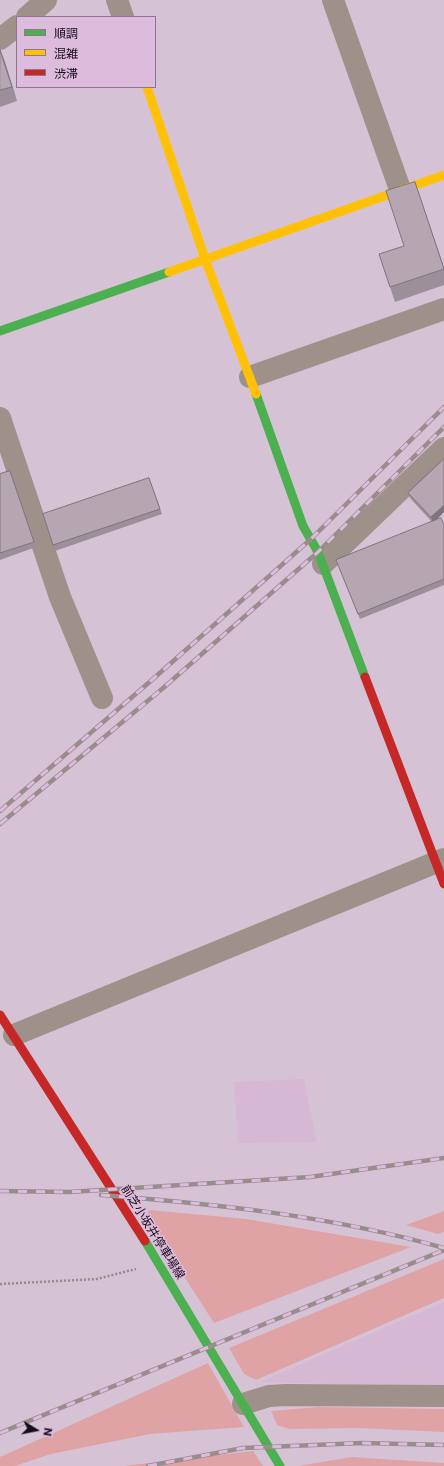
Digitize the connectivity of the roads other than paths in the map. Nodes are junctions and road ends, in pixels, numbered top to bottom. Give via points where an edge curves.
1 (46, 0) edge
2 (118, 0) edge
3 (333, 0) edge
4 (28, 16) edge
5 (123, 16) edge
6 (16, 27) edge
7 (0, 39) edge
8 (147, 88) edge
9 (444, 175) edge
10 (401, 192) junction
11 (205, 259) junction
12 (444, 309) edge
13 (0, 331) edge
14 (250, 377) junction
15 (0, 418) edge
16 (444, 448) edge
17 (323, 564) junction
18 (102, 698) dead end
19 (440, 860) edge
20 (444, 884) edge
21 (0, 1015) edge
22 (14, 1035) junction
23 (444, 1396) edge
24 (243, 1404) junction
25 (280, 1466) edge

1 - 4 street
2 - 5 street
3 - 10 street
6 - 7 street
8 - 11 street
9 - 10 street
10 - 11 street
11 - 13 street
11 - 14 street
12 - 14 street
14 - 17 street via 303,526
15 - 18 street via 60,597
16 - 17 street
17 - 19 street
19 - 20 street
19 - 22 street
21 - 22 street, 前芝小坂井停車場線
22 - 24 street, 前芝小坂井停車場線 via 158,1261
23 - 24 street via 285,1394
24 - 25 street, 前芝小坂井停車場線

